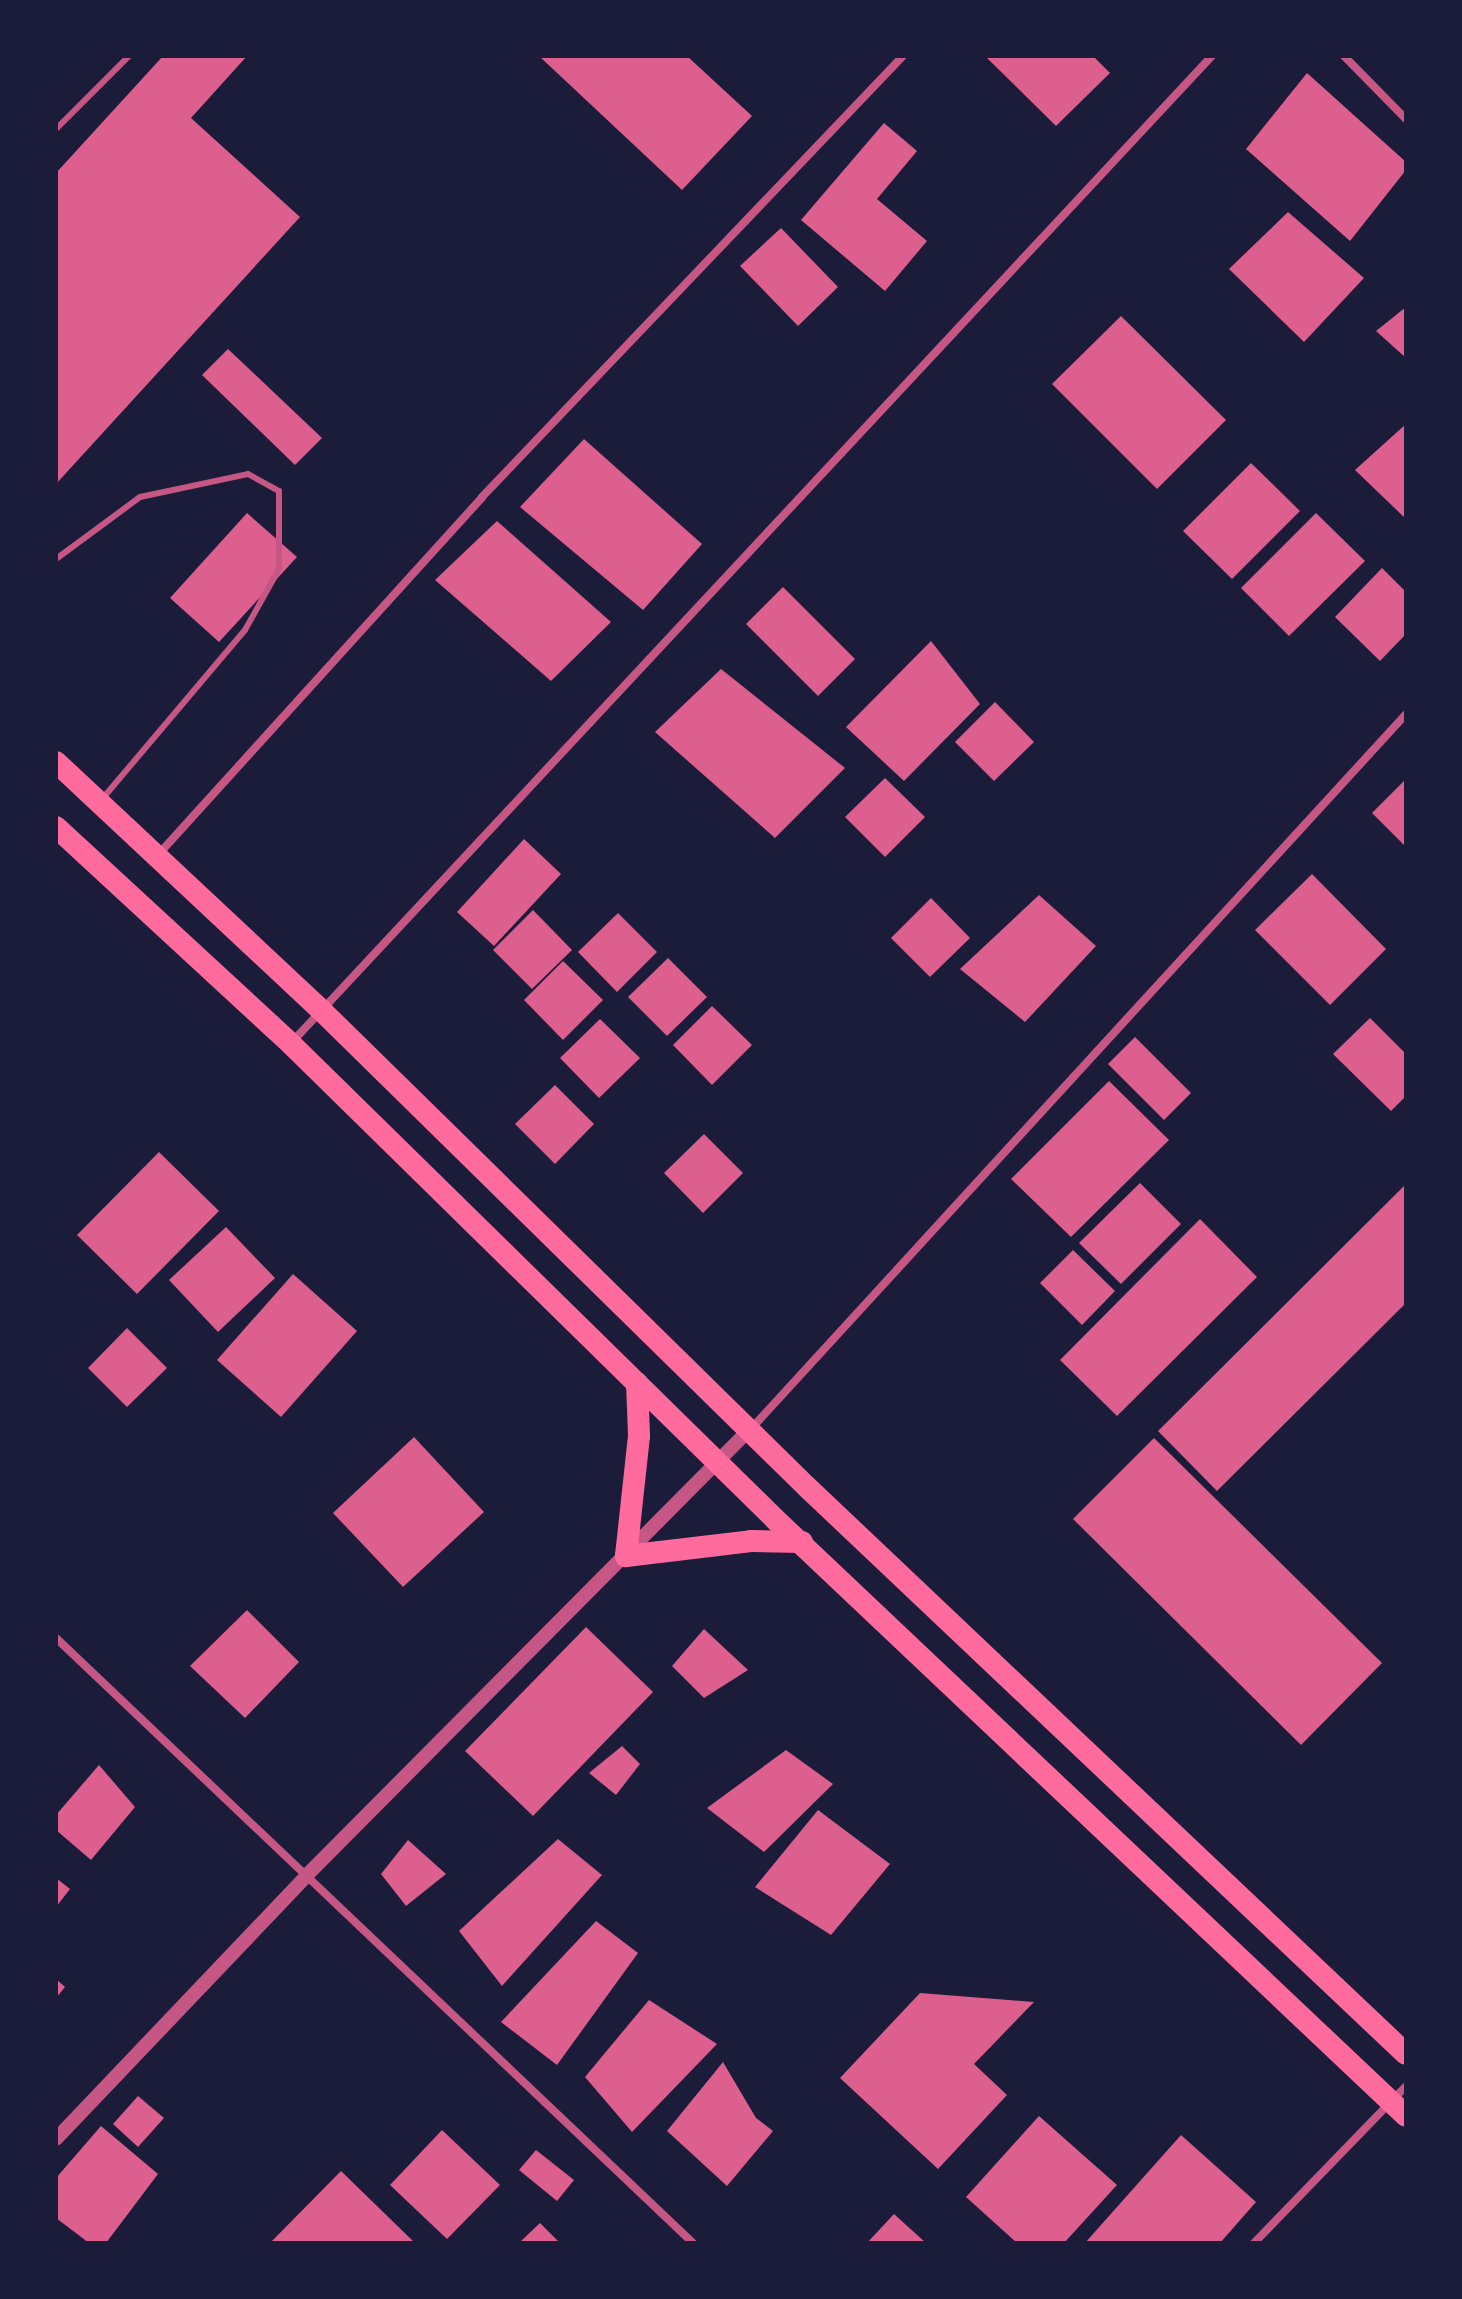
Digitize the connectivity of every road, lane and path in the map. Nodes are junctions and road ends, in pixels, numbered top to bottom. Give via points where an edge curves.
1 (129, 56) edge
2 (903, 56) edge
3 (1212, 56) edge
4 (1344, 56) edge
5 (1406, 119) edge
6 (56, 129) edge
7 (56, 559) edge
8 (1406, 714) edge
9 (56, 762) edge
10 (100, 802) junction
11 (56, 827) edge
12 (157, 857) junction
13 (321, 1010) junction
14 (291, 1044) junction
15 (637, 1383) junction
16 (749, 1430) junction
17 (718, 1464) junction
18 (802, 1542) junction
19 (626, 1556) junction
20 (56, 1638) edge
21 (307, 1875) junction
22 (1406, 2054) edge
23 (1401, 2101) edge
24 (56, 2139) edge
25 (693, 2243) edge
26 (1254, 2243) edge

1 - 6 lane
2 - 12 street via 482,497
3 - 13 street
4 - 5 street
7 - 10 lane via 140,497 248,474 279,491 279,569 245,630
8 - 16 street
9 - 10 highway
10 - 12 highway
11 - 14 highway
12 - 13 highway
13 - 14 street
13 - 16 highway
14 - 15 highway
15 - 17 highway
15 - 19 highway via 639,1436
16 - 17 street
16 - 22 highway
17 - 18 highway
17 - 19 street
18 - 19 highway via 751,1541
18 - 23 highway
19 - 21 street
20 - 21 street
21 - 24 street
21 - 25 street
23 - 26 street

